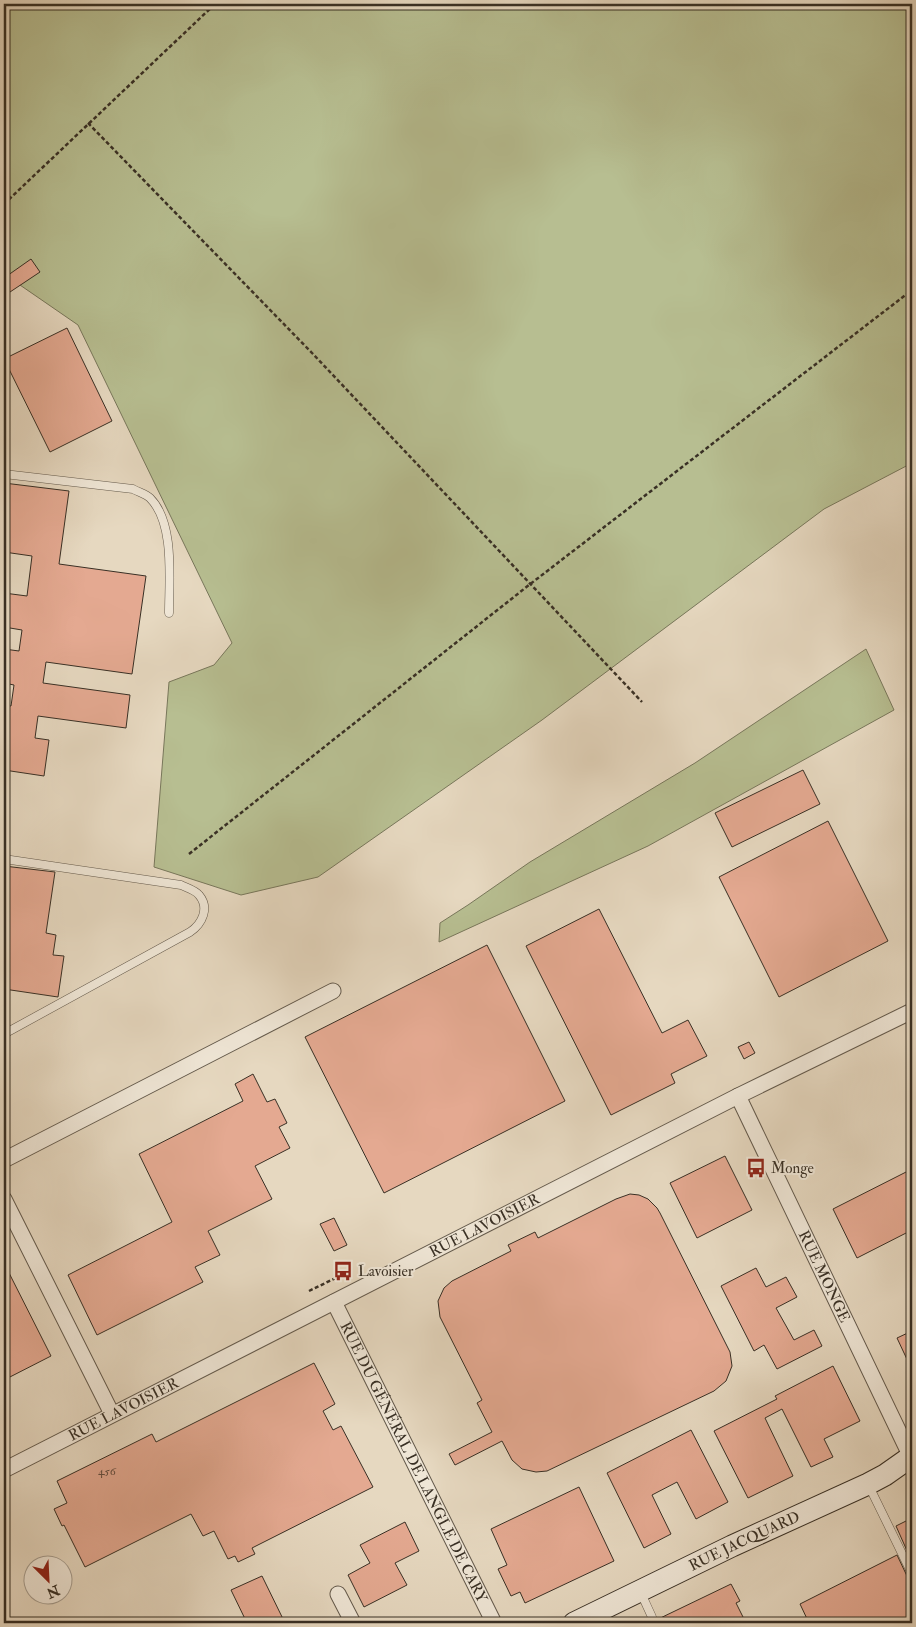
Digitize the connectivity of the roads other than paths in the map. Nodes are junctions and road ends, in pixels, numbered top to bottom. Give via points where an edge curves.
1 (4, 474) edge
2 (170, 613) dead end
3 (4, 860) edge
4 (333, 991) dead end
5 (912, 1011) edge
6 (4, 1034) edge
7 (738, 1096) junction
8 (4, 1160) edge
9 (4, 1198) edge
10 (334, 1302) junction
11 (112, 1414) junction
12 (912, 1456) edge
13 (4, 1470) edge
14 (868, 1484) junction
15 (912, 1574) edge
16 (640, 1591) junction
17 (338, 1594) dead end
18 (652, 1617) dead end
19 (353, 1623) edge
20 (494, 1623) edge
21 (574, 1623) edge

1 - 2 lane via 133,488 149,498 162,515 168,536
3 - 6 lane via 182,885 198,893 204,909 201,922 190,932
4 - 8 street
5 - 7 street, RUE LAVOISIER
7 - 10 street, RUE LAVOISIER
7 - 12 street, RUE MONGE
9 - 11 street
10 - 11 street, RUE LAVOISIER
10 - 20 street, RUE DU GÉNÉRAL DE LANGLE DE CARY
11 - 13 street, RUE LAVOISIER
12 - 14 street, RUE JACQUARD
14 - 15 lane
14 - 16 street, RUE JACQUARD
16 - 18 lane
16 - 21 street, RUE JACQUARD
17 - 19 street

